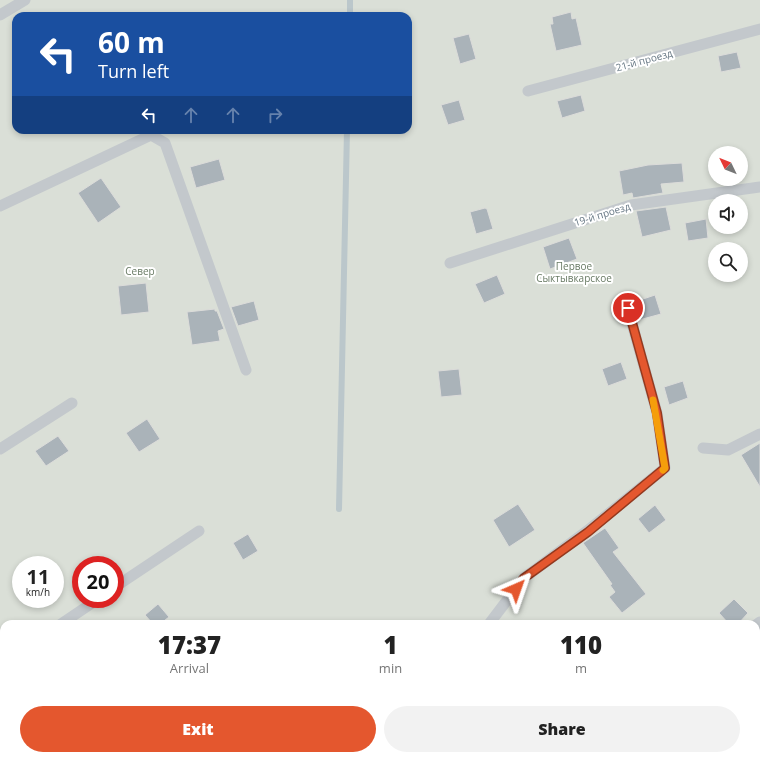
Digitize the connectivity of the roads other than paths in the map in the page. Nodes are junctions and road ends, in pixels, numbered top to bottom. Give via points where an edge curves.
1 (25, 0) edge
2 (0, 15) edge
3 (760, 29) edge
4 (528, 91) dead end
5 (760, 187) edge
6 (0, 206) edge
7 (450, 263) dead end
8 (628, 308) dead end
9 (246, 370) dead end
10 (72, 403) dead end
11 (760, 434) edge
12 (703, 448) dead end
13 (0, 449) edge
14 (199, 530) dead end
15 (124, 582) edge
16 (85, 608) edge
17 (67, 620) edge
18 (492, 620) edge

1 - 2 lane
3 - 4 lane, 21-й проезд
5 - 7 lane, 19-й проезд via 631,205
6 - 9 lane via 151,135 165,143
8 - 18 lane via 657,413 665,468 588,532 524,578
10 - 13 lane
11 - 12 lane via 728,450
14 - 15 lane
16 - 17 lane

